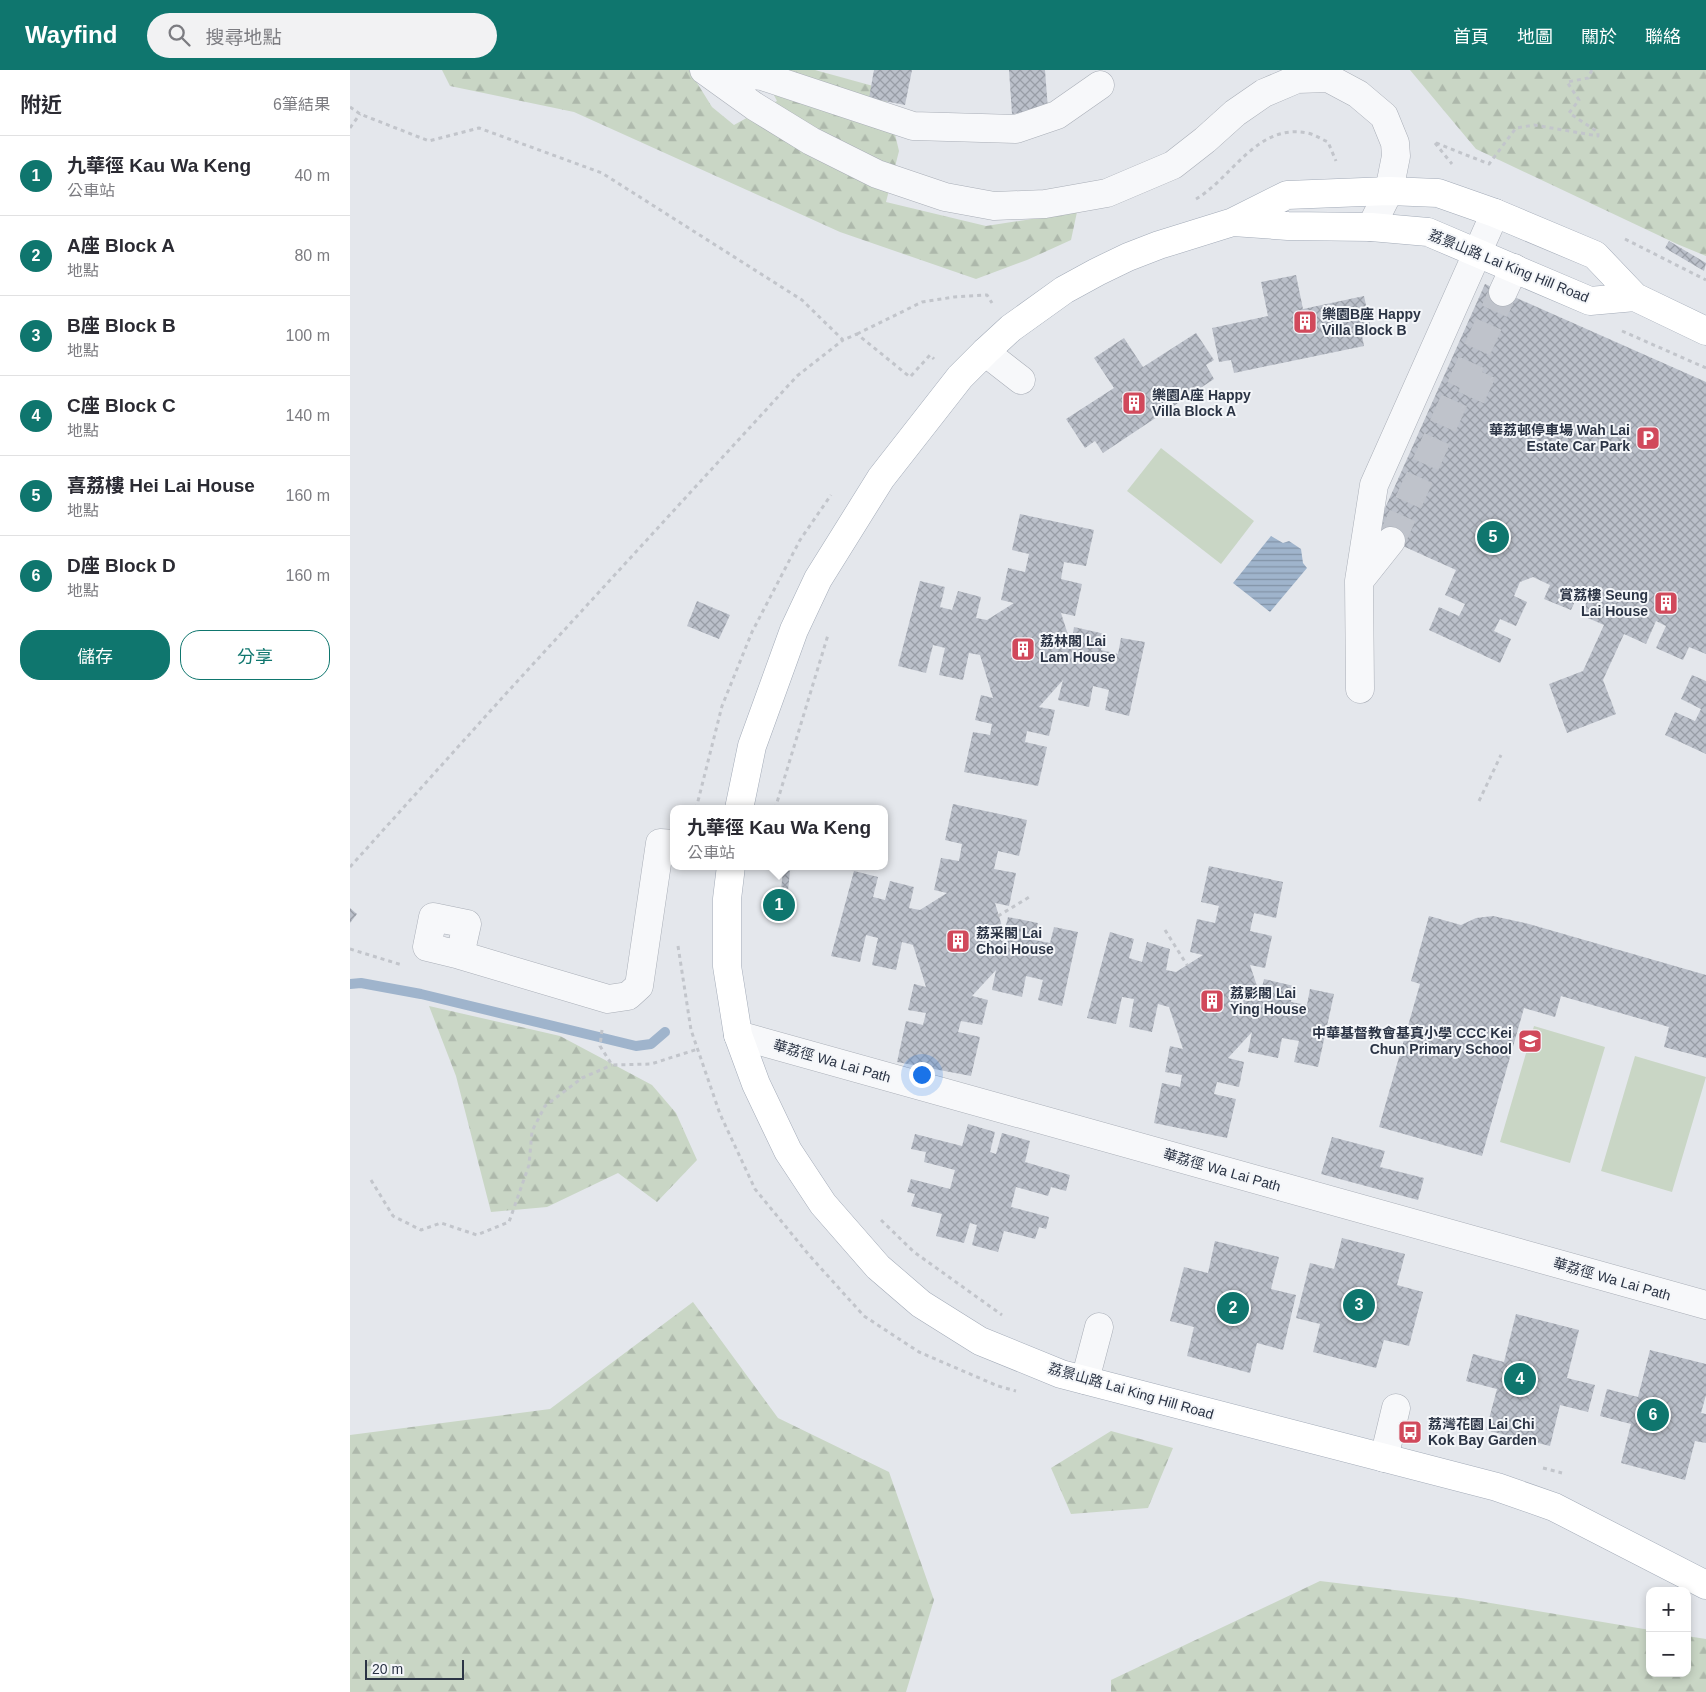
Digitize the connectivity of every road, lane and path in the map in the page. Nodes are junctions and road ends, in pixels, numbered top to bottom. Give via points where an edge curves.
1 (704, 70) edge
2 (717, 70) edge
3 (1592, 70) edge
4 (1100, 86) dead end
5 (350, 107) edge
6 (360, 114) junction
7 (350, 128) edge
8 (1435, 143) dead end
9 (1389, 191) junction
10 (1495, 213) junction
11 (1234, 222) junction
12 (1371, 228) junction
13 (1428, 232) junction
14 (1477, 253) junction
15 (1635, 297) junction
16 (992, 303) dead end
17 (1617, 328) dead end
18 (1706, 331) edge
19 (857, 334) junction
20 (843, 340) junction
21 (984, 352) junction
22 (934, 359) dead end
23 (1706, 368) edge
24 (1021, 380) dead end
25 (1391, 541) tunnel mouth
26 (1359, 581) junction
27 (828, 634) dead end
28 (1360, 689) dead end
29 (1501, 755) dead end
30 (1479, 801) dead end
31 (740, 805) edge
32 (776, 805) edge
33 (670, 844) edge
34 (350, 867) edge
35 (731, 870) edge
36 (1031, 896) dead end
37 (998, 916) dead end
38 (1165, 930) dead end
39 (678, 946) dead end
40 (460, 955) dead end
41 (1187, 965) dead end
42 (602, 1030) dead end
43 (738, 1035) junction
44 (698, 1049) junction
45 (612, 1065) junction
46 (371, 1180) dead end
47 (880, 1219) dead end
48 (1706, 1305) edge
49 (1006, 1318) dead end
50 (1099, 1326) dead end
51 (1085, 1380) junction
52 (1017, 1392) dead end
53 (1396, 1408) dead end
54 (1384, 1458) junction
55 (1543, 1468) dead end
56 (1562, 1473) dead end
57 (1706, 1585) edge

1 - 9 street via 811,141 876,174 945,197 994,206 1046,204 1107,192 1174,165 1264,93 1297,79 1328,78 1358,94 1384,116 1395,143 1396,156
2 - 4 street via 762,76 913,126 1016,129 1057,115
3 - 8 path via 1588,78 1567,82 1578,100 1569,113 1598,132 1598,136 1534,125 1516,128 1490,164
5 - 6 path
6 - 7 path
6 - 20 path via 430,141 479,128 602,173 802,300
9 - 10 main road, 荔景山路 Lai King Hill Road via 1438,193
9 - 11 main road, 荔景山路 Lai King Hill Road via 1287,195
9 - 12 street
9 - 13 main road
10 - 14 street
10 - 15 main road, 荔景山路 Lai King Hill Road via 1595,255
11 - 12 main road, 荔景山路 Lai King Hill Road
11 - 21 main road, 荔景山路 Lai King Hill Road via 1159,245 1097,272 1064,290
12 - 13 main road, 荔景山路 Lai King Hill Road
13 - 14 main road, 荔景山路 Lai King Hill Road
14 - 15 main road, 荔景山路 Lai King Hill Road via 1508,280 1590,301
14 - 26 street via 1374,485
15 - 18 main road, 荔景山路 Lai King Hill Road
16 - 19 path via 986,295 922,302
17 - 23 path
19 - 20 path
19 - 22 path via 910,377 930,355
20 - 34 path via 797,376
21 - 24 street
21 - 31 main road, 荔景山路 Lai King Hill Road via 960,377 881,478 818,579 794,630 752,746
25 - 26 street
26 - 28 street
27 - 32 path
29 - 30 path
33 - 40 street via 660,843 639,986 628,996 608,999
35 - 43 main road, 荔景山路 Lai King Hill Road via 727,966
36 - 37 path
38 - 41 path
39 - 44 path via 691,1030
42 - 45 path via 600,1046
43 - 48 street, 華荔徑 Wa Lai Path
43 - 51 main road, 荔景山路 Lai King Hill Road via 756,1084 788,1151 823,1204 878,1268 921,1304 980,1341 1061,1374
44 - 45 path via 651,1064
44 - 52 path via 720,1114 755,1190 864,1316 919,1352
45 - 46 path via 582,1078 546,1106 532,1131 529,1165 509,1222 477,1235 441,1223 422,1230 393,1216
47 - 49 path via 914,1252
50 - 51 street
51 - 54 main road, 荔景山路 Lai King Hill Road
53 - 54 street
54 - 57 main road, 荔景山路 Lai King Hill Road via 1498,1487 1554,1507
55 - 56 path

